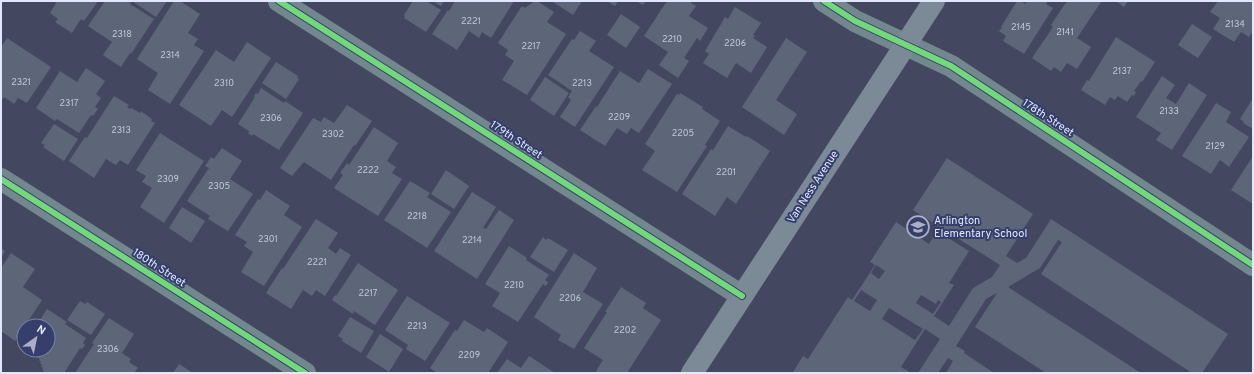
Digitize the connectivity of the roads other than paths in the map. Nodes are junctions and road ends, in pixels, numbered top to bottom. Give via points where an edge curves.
1 (279, 1) edge
2 (824, 1) edge
3 (934, 1) edge
4 (906, 44) junction
5 (1, 179) edge
6 (1253, 265) edge
7 (742, 296) junction
8 (305, 373) edge
9 (692, 373) edge

1 - 7 street, 179th Street
2 - 4 street, 178th Street via 855,21
3 - 4 main road, Van Ness Avenue
4 - 6 street, 178th Street via 951,66
4 - 7 main road, Van Ness Avenue
5 - 8 street, 180th Street
7 - 9 main road, Van Ness Avenue

